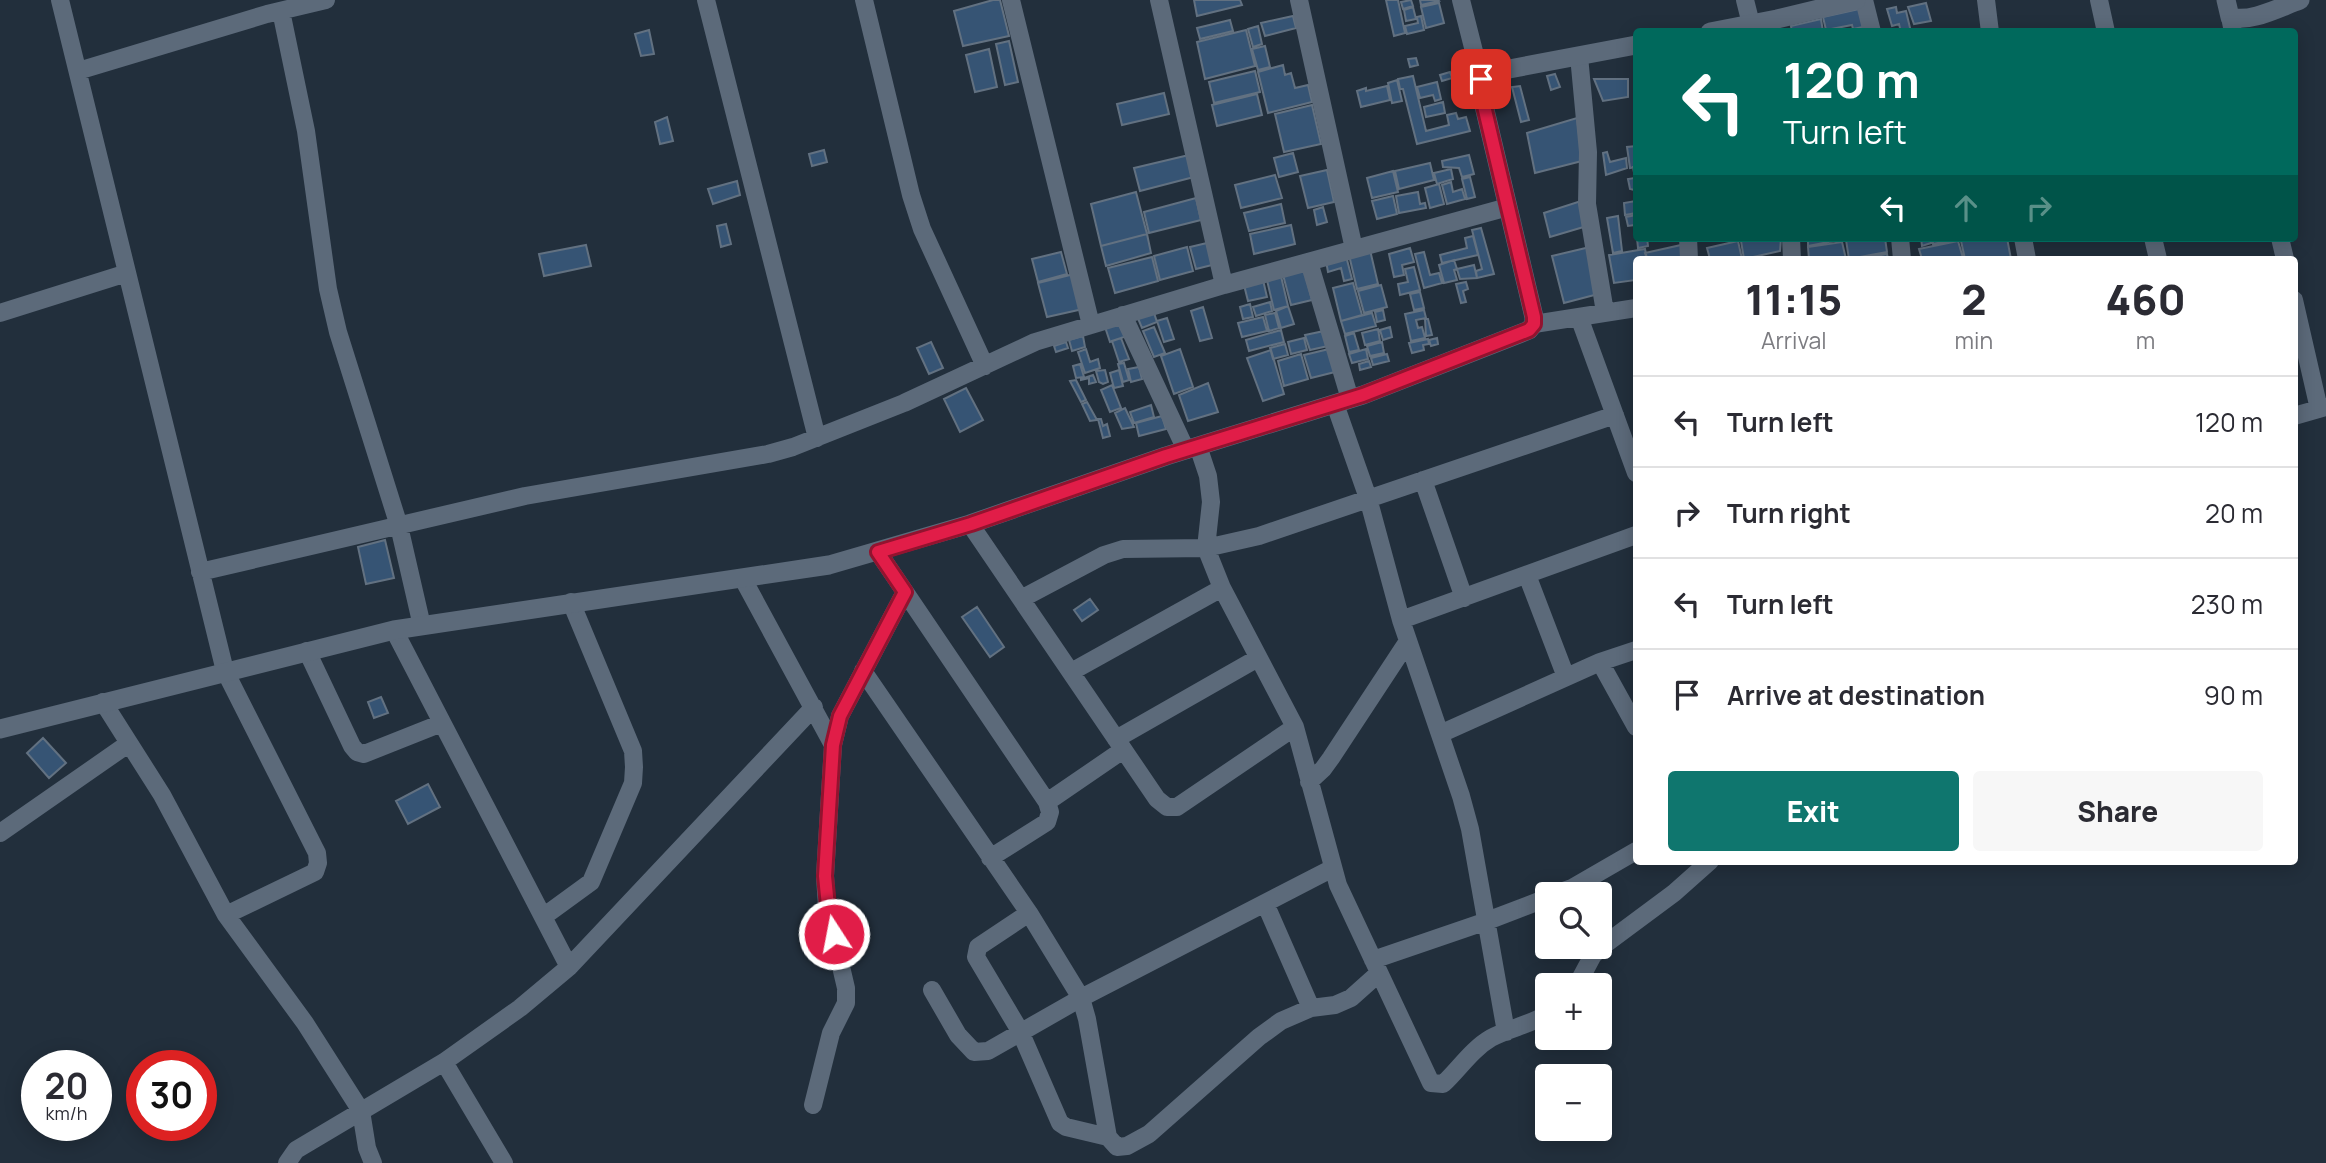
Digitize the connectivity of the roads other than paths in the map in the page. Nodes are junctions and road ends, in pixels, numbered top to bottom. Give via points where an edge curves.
1 (60, 0) edge
2 (326, 0) edge
3 (706, 0) edge
4 (864, 0) edge
5 (1011, 0) edge
6 (1159, 0) edge
7 (1299, 0) edge
8 (1461, 0) edge
9 (1745, 0) edge
10 (1856, 0) edge
11 (1864, 0) edge
12 (1986, 0) edge
13 (2099, 0) edge
14 (2300, 0) edge
15 (270, 8) edge
16 (2230, 16) edge
17 (1751, 24) junction
18 (1777, 25) edge
19 (1730, 28) edge
20 (1871, 28) edge
21 (1990, 28) edge
22 (2105, 28) edge
23 (1633, 46) edge
24 (1579, 56) junction
25 (78, 71) junction
26 (1481, 79) junction
27 (1508, 207) junction
28 (1354, 249) junction
29 (1308, 261) junction
30 (127, 273) junction
31 (1224, 285) junction
32 (1633, 308) edge
33 (1605, 312) junction
34 (0, 313) edge
35 (2298, 315) edge
36 (1123, 316) junction
37 (1578, 317) junction
38 (1534, 324) junction
39 (1091, 325) junction
40 (985, 366) junction
41 (1342, 401) junction
42 (2323, 408) edge
43 (1615, 415) junction
44 (2298, 415) edge
45 (817, 438) junction
46 (1192, 448) junction
47 (1633, 465) edge
48 (1423, 480) junction
49 (1368, 498) junction
50 (971, 524) junction
51 (399, 526) junction
52 (1633, 536) edge
53 (1206, 548) junction
54 (878, 552) junction
55 (200, 572) junction
56 (1527, 575) junction
57 (743, 579) junction
58 (1222, 588) junction
59 (905, 592) junction
60 (1464, 598) junction
61 (1021, 599) junction
62 (571, 602) junction
63 (1401, 620) junction
64 (422, 626) junction
65 (394, 630) junction
66 (1408, 641) junction
67 (307, 651) junction
68 (1633, 651) edge
69 (1258, 658) junction
70 (1600, 662) junction
71 (225, 671) junction
72 (863, 671) junction
73 (1071, 672) junction
74 (1566, 677) junction
75 (103, 702) junction
76 (814, 707) junction
77 (1633, 722) edge
78 (442, 723) junction
79 (1295, 727) junction
80 (0, 729) edge
81 (1440, 734) junction
82 (128, 744) junction
83 (1120, 744) junction
84 (833, 745) junction
85 (1309, 782) junction
86 (1047, 802) junction
87 (0, 833) edge
88 (1633, 853) edge
89 (990, 858) junction
90 (1706, 865) edge
91 (1333, 868) junction
92 (1582, 882) edge
93 (1265, 903) junction
94 (1535, 903) edge
95 (1029, 913) junction
96 (226, 915) junction
97 (542, 917) junction
98 (1486, 921) junction
99 (569, 967) junction
100 (1376, 967) junction
101 (1584, 973) edge
102 (932, 990) dead end
103 (1081, 998) junction
104 (1311, 1009) junction
105 (1535, 1021) edge
106 (1020, 1031) junction
107 (1506, 1032) junction
108 (444, 1062) junction
109 (813, 1105) dead end
110 (361, 1111) junction
111 (1108, 1137) junction
112 (287, 1163) edge
113 (373, 1163) edge
114 (504, 1163) edge

1 - 25 street
2 - 15 street
3 - 45 street
4 - 40 street via 922,229
5 - 39 street
6 - 31 street
7 - 28 street
8 - 26 street
9 - 17 street
10 - 18 street
11 - 20 street
12 - 21 street
13 - 22 street
14 - 16 street via 2247,18
15 - 25 street
15 - 51 street via 306,131 338,332
17 - 18 street
17 - 19 street
23 - 24 street
24 - 26 street via 1488,73
24 - 33 street via 1588,152 1587,204
25 - 30 street
26 - 27 street
27 - 28 street
27 - 38 street
28 - 29 street
29 - 31 street
29 - 41 street
30 - 34 street
30 - 55 street
31 - 36 street
32 - 33 street
33 - 37 street
35 - 42 street
36 - 39 street
36 - 46 street
37 - 38 street
37 - 43 street
38 - 41 street via 1529,330
39 - 40 street via 1034,342
40 - 45 street
41 - 46 street
41 - 49 street
42 - 44 street
43 - 47 street
43 - 48 street
45 - 51 street via 768,454 525,496
46 - 50 street
46 - 53 street via 1208,476 1212,502
48 - 49 street
48 - 60 street
49 - 53 street via 1259,536
49 - 63 street
50 - 54 street
50 - 61 street
51 - 55 street
51 - 64 street
52 - 56 street
53 - 58 street
53 - 61 street via 1123,549
54 - 57 street
54 - 59 street
55 - 71 street
56 - 60 street
56 - 74 street
57 - 62 street
57 - 76 street
58 - 69 street
58 - 73 street
59 - 72 street
59 - 86 street
60 - 63 street
61 - 73 street
62 - 64 street
62 - 97 street via 633,751 633,783 591,882
63 - 66 street
64 - 65 street
65 - 67 street
65 - 78 street
66 - 81 street
66 - 85 street via 1324,769
67 - 71 street
67 - 78 street via 357,752 364,754
68 - 70 street
69 - 79 street
69 - 83 street
70 - 74 street
70 - 77 street
71 - 75 street
71 - 96 street via 318,863 315,872
72 - 84 street via 840,716
72 - 89 street
73 - 83 street
74 - 81 street
75 - 80 street
75 - 82 street
76 - 84 street
76 - 99 street
78 - 97 street
79 - 83 street via 1177,807 1167,807 1157,799
79 - 85 street
81 - 98 street via 1470,830
82 - 87 street
82 - 96 street via 162,795
83 - 86 street
84 - 109 street via 825,876 846,1003 831,1033
85 - 91 street
86 - 89 street via 1046,822
88 - 92 street
89 - 95 street
90 - 101 street via 1604,945
91 - 93 street
91 - 100 street
93 - 103 street
93 - 104 street
94 - 98 street
95 - 103 street
95 - 106 street via 976,952
96 - 110 street via 316,1039
97 - 99 street
98 - 100 street
98 - 107 street
99 - 108 street
100 - 104 street via 1351,998
100 - 107 street via 1431,1083 1443,1084 1473,1052
102 - 106 street via 958,1035 974,1052 988,1051
103 - 106 street
103 - 111 street
104 - 111 street via 1259,1037 1137,1142 1117,1147
105 - 107 street
106 - 111 street via 1060,1124
108 - 110 street
108 - 114 street
110 - 112 street via 296,1150
110 - 113 street

